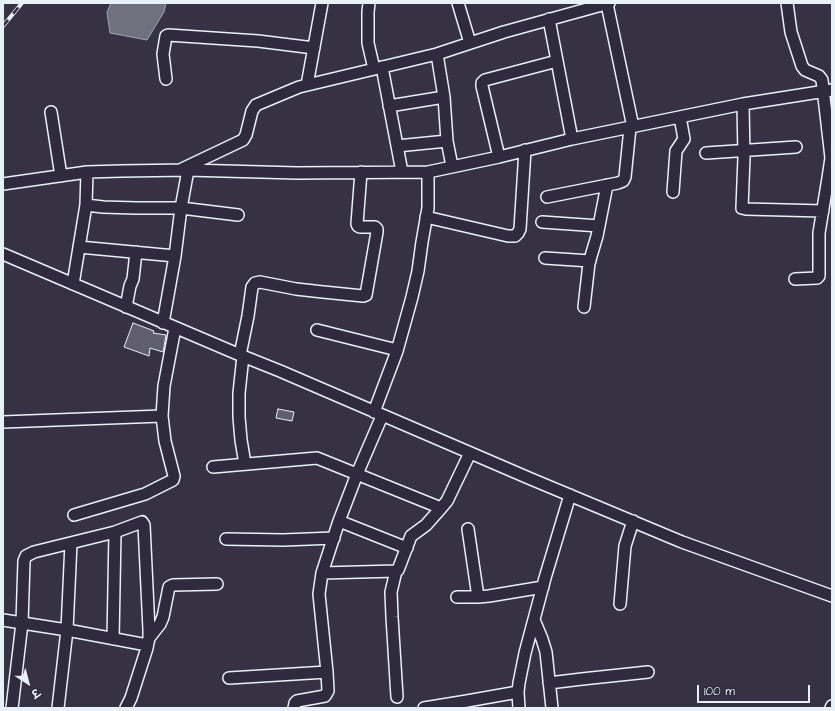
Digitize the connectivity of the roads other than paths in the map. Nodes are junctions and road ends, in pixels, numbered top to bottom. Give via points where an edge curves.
1 (322, 3) edge
2 (369, 3) edge
3 (458, 3) edge
4 (608, 3) edge
5 (787, 3) edge
6 (549, 19) junction
7 (470, 43) junction
8 (314, 48) junction
9 (437, 54) junction
10 (557, 61) junction
11 (378, 68) junction
12 (166, 79) dead end
13 (307, 85) junction
14 (828, 90) edge
15 (444, 97) junction
16 (743, 104) junction
17 (390, 106) junction
18 (51, 112) dead end
19 (680, 117) junction
20 (632, 127) junction
21 (572, 139) junction
22 (448, 141) junction
23 (397, 146) junction
24 (796, 147) dead end
25 (525, 150) junction
26 (744, 150) junction
27 (706, 153) dead end
28 (499, 157) junction
29 (452, 166) junction
30 (184, 170) junction
31 (87, 172) junction
32 (361, 172) junction
33 (402, 172) junction
34 (428, 172) junction
35 (61, 176) junction
36 (3, 184) edge
37 (607, 186) junction
38 (673, 192) dead end
39 (547, 196) dead end
40 (86, 205) junction
41 (181, 208) junction
42 (823, 211) junction
43 (238, 215) dead end
44 (426, 218) junction
45 (542, 222) dead end
46 (599, 226) junction
47 (79, 247) junction
48 (136, 252) junction
49 (3, 254) edge
50 (175, 256) junction
51 (545, 258) dead end
52 (590, 260) junction
53 (795, 280) dead end
54 (73, 284) junction
55 (126, 307) junction
56 (584, 307) dead end
57 (163, 322) junction
58 (175, 328) junction
59 (316, 330) dead end
60 (397, 350) junction
61 (241, 356) junction
62 (378, 414) junction
63 (162, 416) junction
64 (3, 422) edge
65 (470, 453) junction
66 (244, 464) junction
67 (213, 467) dead end
68 (357, 474) junction
69 (570, 495) junction
70 (442, 508) junction
71 (74, 515) dead end
72 (339, 521) junction
73 (633, 522) junction
74 (468, 529) dead end
75 (115, 532) junction
76 (334, 538) junction
77 (226, 539) dead end
78 (71, 543) junction
79 (407, 548) junction
80 (396, 571) junction
81 (322, 573) junction
82 (217, 584) dead end
83 (543, 587) junction
84 (832, 596) edge
85 (457, 597) dead end
86 (478, 597) junction
87 (620, 604) dead end
88 (3, 620) edge
89 (534, 620) junction
90 (22, 623) junction
91 (67, 630) junction
92 (113, 639) junction
93 (148, 641) junction
94 (328, 672) junction
95 (648, 672) dead end
96 (229, 678) dead end
97 (549, 684) junction
98 (518, 692) junction
99 (396, 697) dead end
100 (12, 708) edge
101 (58, 708) edge
102 (126, 708) edge
103 (294, 708) edge
104 (424, 708) edge
105 (519, 708) edge
106 (552, 708) edge

1 - 8 street
2 - 11 street via 368,43
3 - 7 street
4 - 6 street
4 - 20 street
5 - 14 street via 791,32 802,66 819,76
6 - 7 street
6 - 10 street
7 - 9 street
8 - 12 street via 168,34 163,54
8 - 13 street
9 - 11 street
9 - 15 street
10 - 21 street
10 - 28 street via 485,80 482,83
11 - 13 street
11 - 17 street
13 - 30 street via 256,105 243,140
14 - 16 street
14 - 42 street via 830,158
15 - 17 street
15 - 22 street
16 - 19 street
16 - 26 street
17 - 23 street
18 - 35 street
19 - 20 street
19 - 38 street via 684,140 676,150
20 - 21 street
20 - 37 street via 624,180
21 - 25 street
22 - 23 street
22 - 29 street
23 - 33 street
24 - 26 street
25 - 28 street
25 - 44 street via 520,229 515,236
26 - 27 street
26 - 42 street via 742,208
28 - 29 street
29 - 34 street
30 - 31 street
30 - 32 street
30 - 41 street
31 - 35 street
31 - 40 street
32 - 33 street
32 - 61 street via 357,224 360,227 377,229 366,295 255,283 252,287
33 - 34 street
34 - 44 street
35 - 36 street
37 - 39 street
37 - 46 street
40 - 41 street
40 - 47 street
41 - 43 street
41 - 50 street
42 - 53 street via 818,278
44 - 60 street via 418,270
45 - 46 street
46 - 52 street
47 - 48 street
47 - 54 street
48 - 50 street
48 - 55 street
49 - 54 street
50 - 57 street
51 - 52 street
52 - 56 street
54 - 55 street
55 - 57 street
57 - 58 street
58 - 61 street
58 - 63 street via 164,386
59 - 60 street
60 - 62 street
61 - 62 street
61 - 66 street via 239,417
62 - 65 street
62 - 68 street
63 - 64 street
63 - 71 street via 173,480 145,494
65 - 69 street
65 - 70 street
66 - 67 street
66 - 68 street via 317,458
68 - 70 street
68 - 72 street
69 - 73 street
69 - 83 street
70 - 79 street via 412,535
72 - 76 street
72 - 79 street
73 - 84 street
73 - 87 street via 625,546
74 - 86 street
75 - 78 street
75 - 92 street
75 - 93 street via 144,523
76 - 77 street
76 - 81 street
78 - 90 street via 26,556
78 - 91 street
79 - 80 street
80 - 81 street
80 - 99 street via 391,597
81 - 94 street via 319,594
82 - 93 street via 169,588 163,617
83 - 86 street
83 - 89 street
85 - 86 street
88 - 90 street
89 - 97 street via 544,646
89 - 98 street
90 - 91 street
90 - 100 street
91 - 92 street
91 - 101 street
92 - 93 street
93 - 102 street
94 - 96 street
94 - 103 street via 327,694 297,701
95 - 97 street
97 - 106 street
98 - 104 street
98 - 105 street

